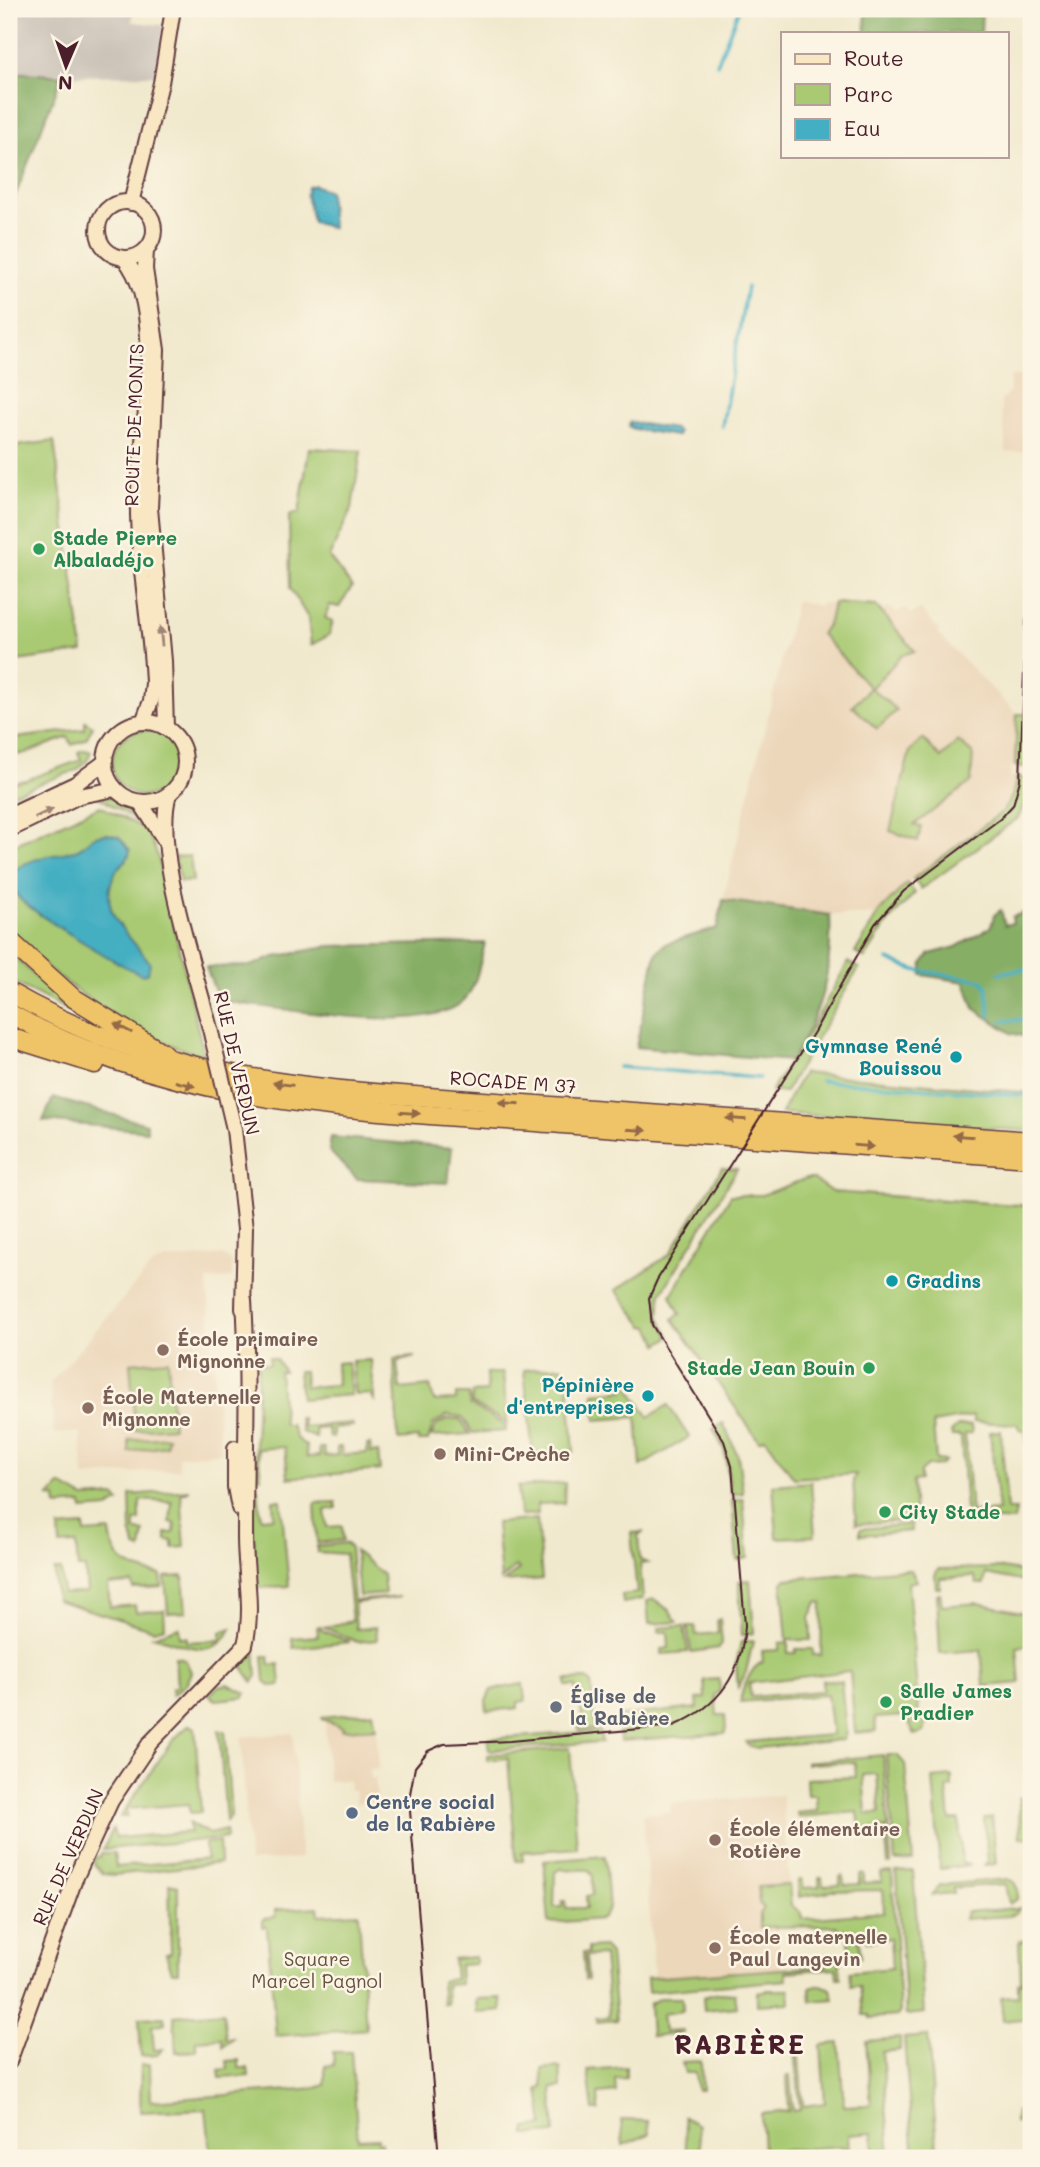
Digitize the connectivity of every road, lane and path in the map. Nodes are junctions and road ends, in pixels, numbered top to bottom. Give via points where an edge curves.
1 (173, 9) edge
2 (131, 203) junction
3 (146, 250) junction
4 (124, 258) junction
5 (143, 722) junction
6 (166, 728) junction
7 (105, 762) junction
8 (115, 789) junction
9 (169, 794) junction
10 (140, 802) junction
11 (9, 816) edge
12 (9, 830) edge
13 (164, 839) junction
14 (9, 940) edge
15 (9, 992) edge
16 (9, 1013) edge
17 (9, 1037) edge
18 (180, 1064) junction
19 (150, 1074) junction
20 (1031, 1141) edge
21 (1031, 1158) edge
22 (9, 2062) edge

1 - 2 main road via 161,83
2 - 3 main road via 152,219 153,237
2 - 4 main road via 113,205 98,226 101,243
3 - 4 main road
6 -> 3 main road, ROUTE DE MONTS via 150,509 157,349
4 - 5 main road, ROUTE DE MONTS via 138,286 148,358 138,510 153,683
5 - 6 main road
5 - 7 main road via 116,735
6 - 9 main road via 180,743 186,762 182,779
7 - 8 main road
7 - 11 main road via 75,784
8 - 10 main road
12 -> 8 main road via 79,796
9 - 10 main road
9 - 13 main road, RUE DE VERDUN
10 - 13 main road, RUE DE VERDUN
13 - 22 main road, RUE DE VERDUN, bridge via 234,1129 246,1229 245,1541 250,1626 245,1645 150,1742 111,1801 75,1879
18 -> 14 highway via 72,997
15 - 18 highway, ROCADE M 37 via 100,1037
16 - 19 highway, ROCADE M 37 via 72,1045
17 - 19 highway via 89,1063
20 -> 18 highway, ROCADE M 37 via 330,1089
19 -> 21 highway, ROCADE M 37 via 241,1096 328,1107

